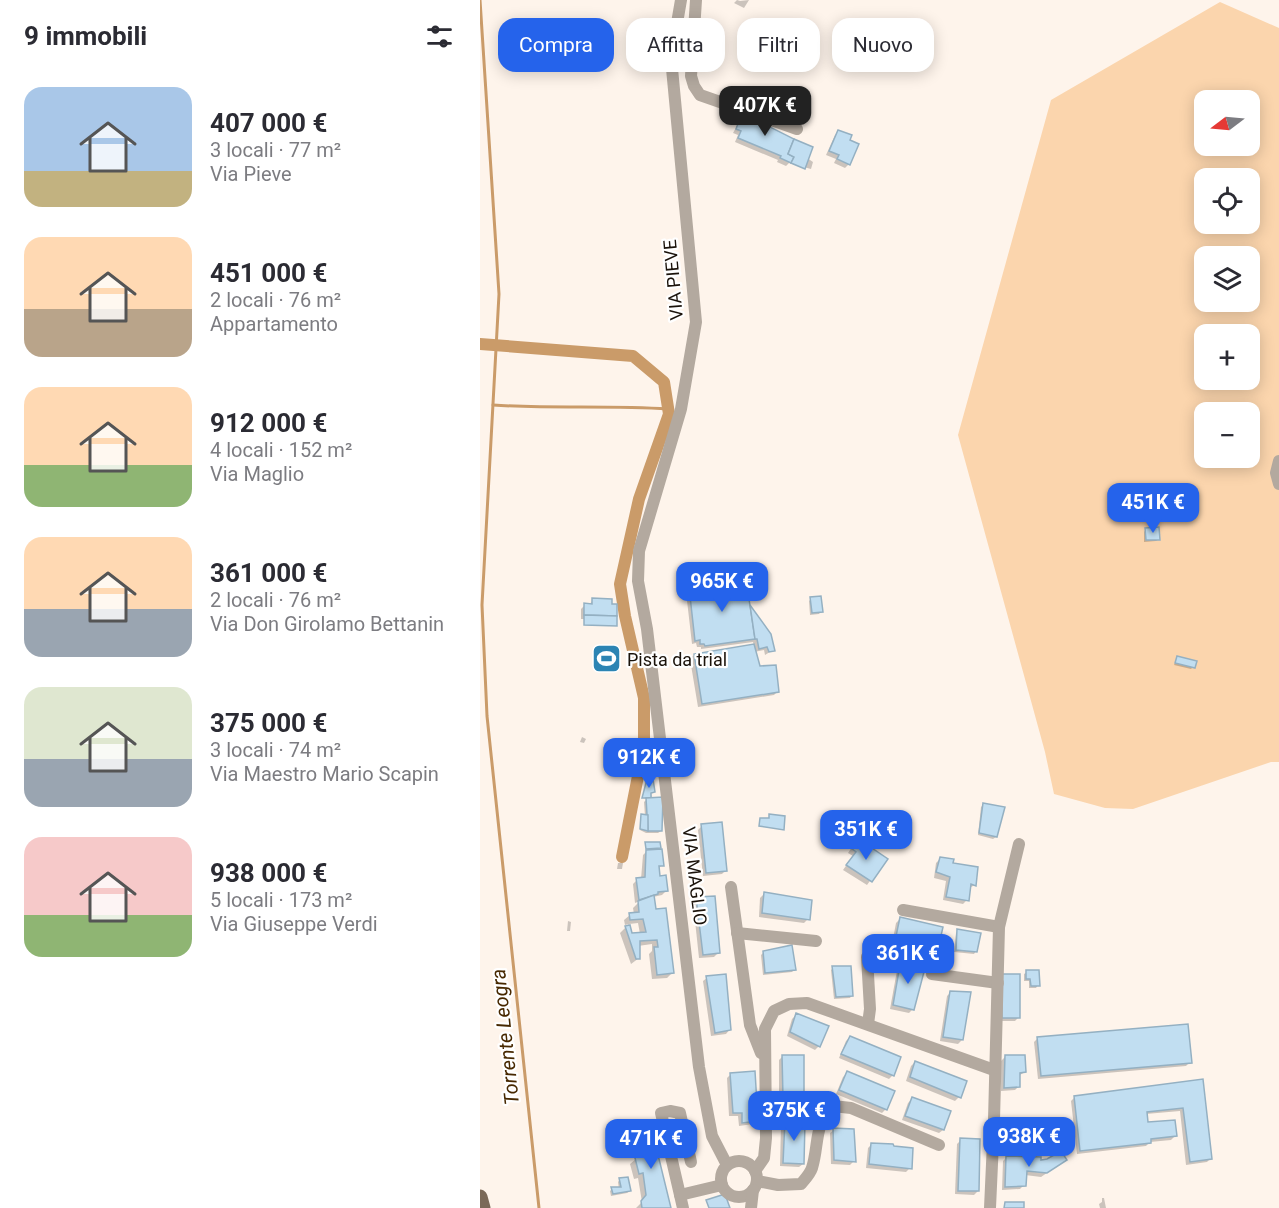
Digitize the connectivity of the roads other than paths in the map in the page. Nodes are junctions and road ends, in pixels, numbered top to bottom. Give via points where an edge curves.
1 (681, 0) edge
2 (696, 0) edge
3 (797, 129) dead end
4 (1279, 461) edge
5 (1279, 484) edge
6 (639, 552) joint
7 (1019, 844) dead end
8 (731, 887) dead end
9 (903, 910) dead end
10 (999, 927) junction
11 (737, 933) junction
12 (816, 941) dead end
13 (867, 957) dead end
14 (932, 974) dead end
15 (998, 983) junction
16 (868, 1024) junction
17 (764, 1063) junction
18 (994, 1070) junction
19 (939, 1144) dead end
20 (691, 1162) dead end
21 (727, 1165) junction
22 (755, 1181) junction
23 (722, 1185) junction
24 (480, 1197) edge
25 (681, 1202) edge
26 (738, 1202) edge
27 (483, 1208) edge
28 (751, 1208) edge
29 (990, 1208) edge

1 - 6 street, VIA PIEVE via 670,58 696,322 681,409
2 - 3 street via 691,76 700,95
4 - 5 street
6 - 21 street, VIA MAGLIO via 638,581 699,1067 712,1136
7 - 10 street
8 - 11 street
9 - 10 street
10 - 15 street
11 - 12 street
11 - 17 street via 750,1025
13 - 16 street
14 - 15 street
15 - 18 street
16 - 17 street via 807,1003 789,1004 774,1011 765,1029
16 - 18 street
17 - 22 street via 766,1138 764,1158
18 - 29 street
19 - 22 street via 851,1108 832,1106 823,1114 811,1170 801,1184
20 - 25 street via 680,1113 661,1113
21 - 22 street via 748,1163
21 - 23 street
22 - 26 street
22 - 28 street
23 - 25 street
23 - 26 street
24 - 27 main road

